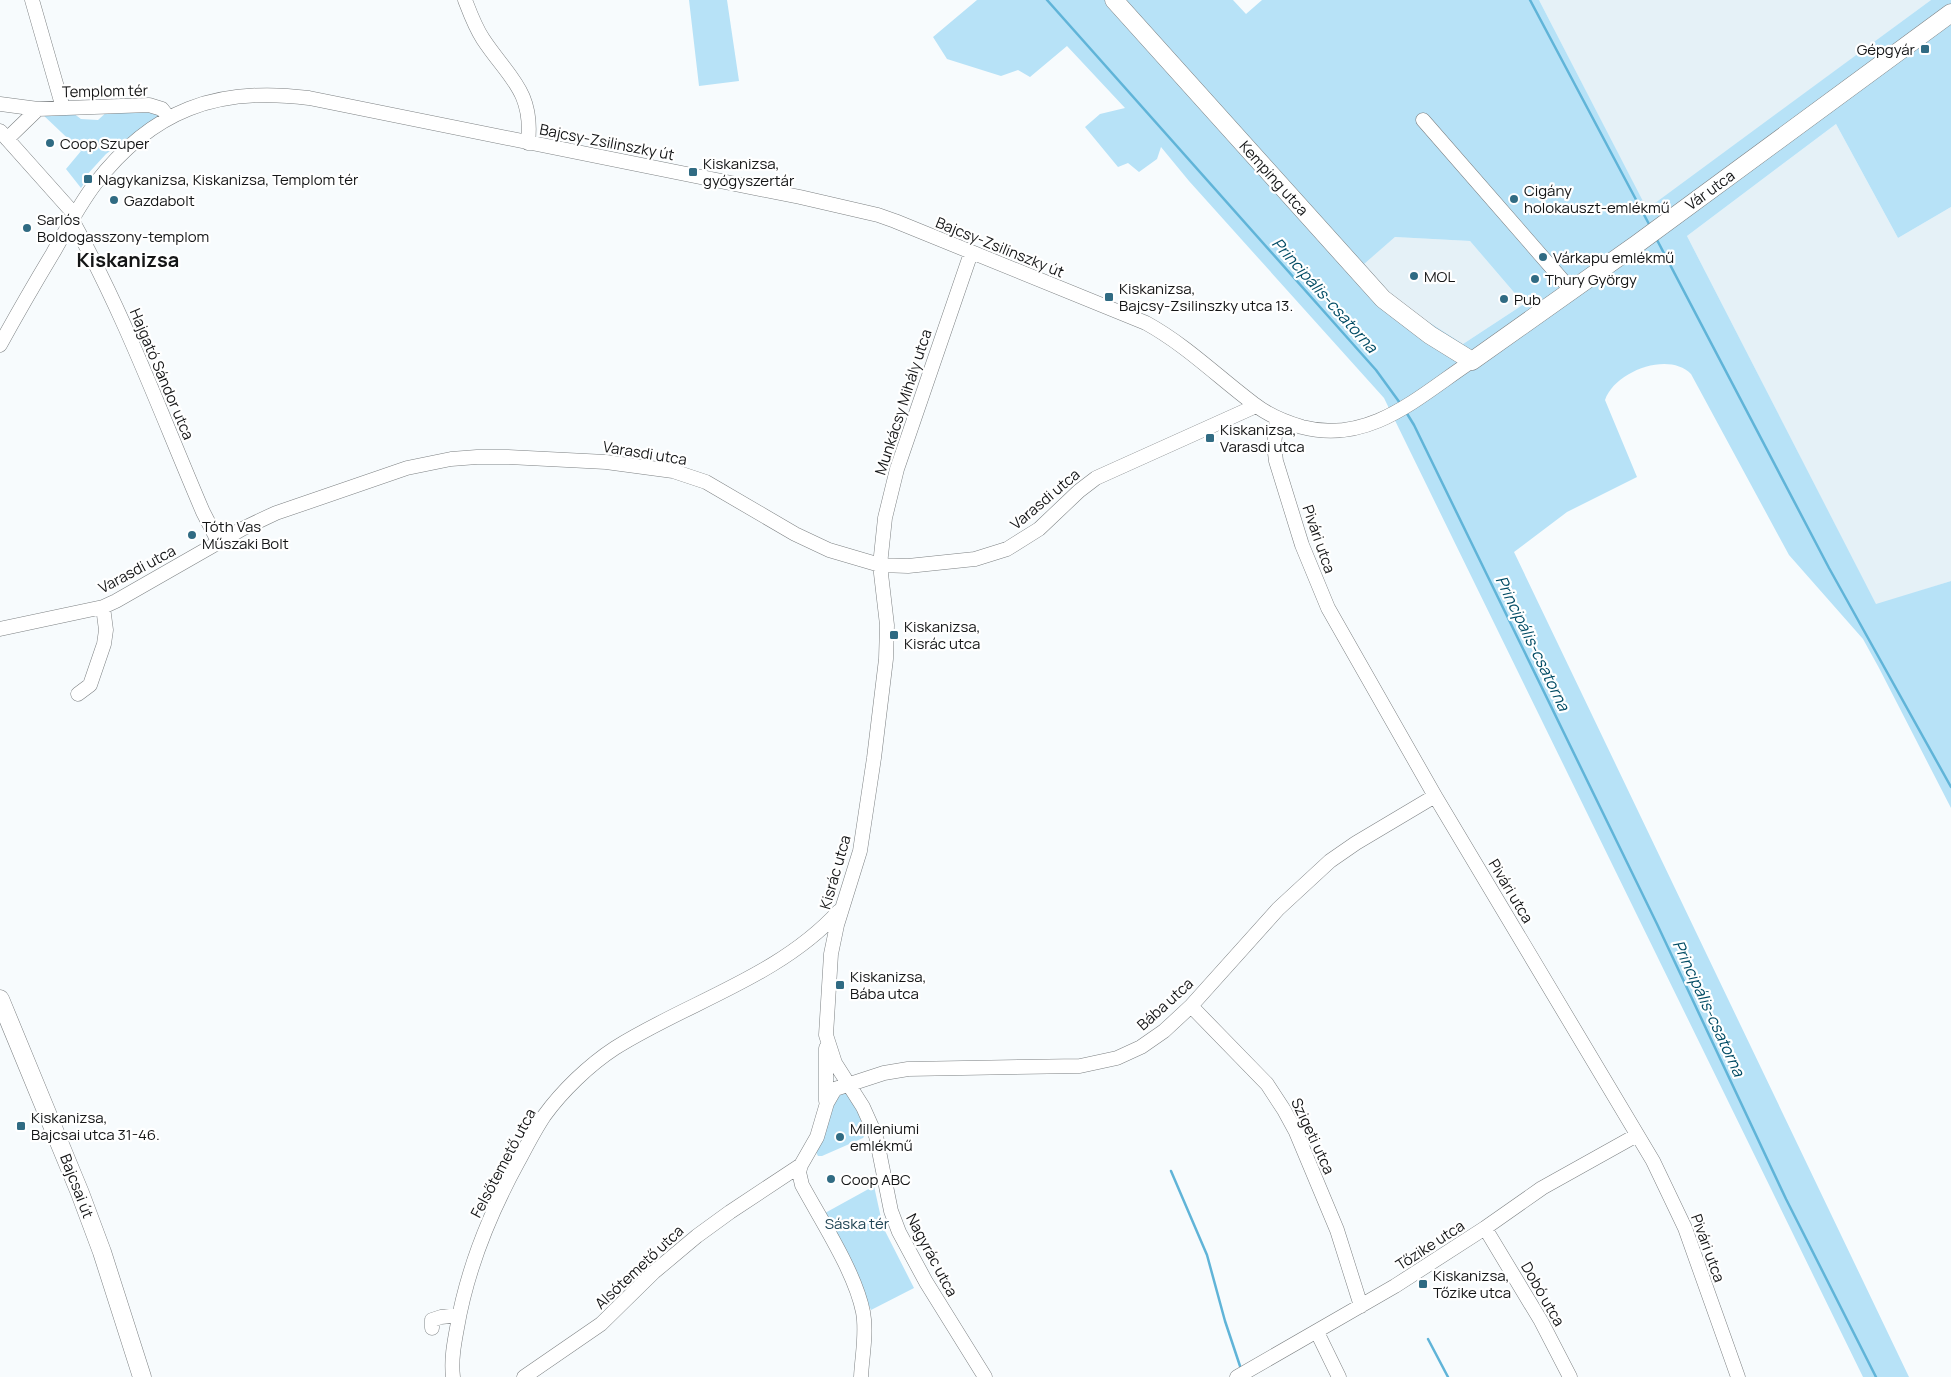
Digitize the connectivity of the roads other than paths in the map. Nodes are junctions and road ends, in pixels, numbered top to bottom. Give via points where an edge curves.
1 (32, 0) edge
2 (465, 0) edge
3 (1114, 0) edge
4 (1951, 13) edge
5 (0, 104) edge
6 (63, 108) junction
7 (38, 109) junction
8 (169, 118) junction
9 (1423, 120) dead end
10 (4, 135) edge
11 (528, 143) junction
12 (73, 217) junction
13 (971, 253) junction
14 (1572, 291) junction
15 (0, 345) edge
16 (1472, 361) junction
17 (1418, 397) joint
18 (1256, 406) junction
19 (1277, 418) junction
20 (219, 543) junction
21 (880, 565) junction
22 (103, 607) junction
23 (0, 629) edge
24 (78, 694) dead end
25 (1435, 796) junction
26 (843, 907) junction
27 (0, 1000) edge
28 (1191, 1006) junction
29 (826, 1034) junction
30 (850, 1084) junction
31 (826, 1102) junction
32 (1637, 1135) junction
33 (801, 1165) junction
34 (1485, 1228) junction
35 (1361, 1306) junction
36 (459, 1315) junction
37 (432, 1328) dead end
38 (1317, 1332) junction
39 (142, 1377) edge
40 (453, 1377) edge
41 (524, 1377) edge
42 (861, 1377) edge
43 (985, 1377) edge
44 (1237, 1377) edge
45 (1339, 1377) edge
46 (1570, 1377) edge
47 (1738, 1377) edge

1 - 6 street
2 - 11 street via 481,37 523,94 529,115
3 - 16 main road, Kemping utca via 1383,299 1444,345
4 - 14 main road, Vár utca
5 - 7 street, Templom tér
6 - 7 street, Templom tér
6 - 8 street, Templom tér via 149,105 162,109
7 - 10 street
8 - 11 street, Bajcsy-Zsilinszky út via 216,100 247,95 283,95
8 - 12 street, Bajcsy-Zsilinszky út via 143,135 115,161
9 - 14 street
10 - 12 street, Hajgató Sándor utca
11 - 13 street, Bajcsy-Zsilinszky út via 878,215
12 - 15 street, Bajcsy-Zsilinszky út
12 - 20 street, Hajgató Sándor utca
13 - 18 street, Bajcsy-Zsilinszky út via 1163,332
13 - 21 street, Munkácsy Mihály utca via 897,469 885,518
14 - 16 main road, Vár utca
16 - 17 street, Vár utca
17 - 19 street, Bajcsy-Zsilinszky út via 1392,414 1360,428 1333,431 1306,428
18 - 19 street, Bajcsy-Zsilinszky út
18 - 21 street, Varasdi utca via 1096,478 1039,530 1007,549 952,563
19 - 25 street, Pivári utca via 1275,453 1310,569 1345,639
20 - 21 street, Varasdi utca via 276,512 408,468 477,457 508,458 606,462 688,475 706,482 803,538 829,550
20 - 22 street, Varasdi utca
21 - 26 street, Kisrác utca via 887,625 886,659 860,851
22 - 23 street, Varasdi utca
22 - 24 street via 104,644 90,685
25 - 28 street, Bába utca via 1330,861 1278,909
25 - 32 street, Pivári utca
26 - 29 street, Kisrác utca via 831,954
26 - 36 street, Felsőtemető utca via 793,952 614,1049 573,1084 545,1116 494,1208 473,1261
27 - 39 main road, Bajcsai út via 80,1193
28 - 30 street, Bába utca via 1141,1047 1093,1064 1062,1068 908,1069
28 - 35 street, Szigeti utca via 1267,1084 1284,1110 1340,1237
29 - 30 street, Kisrác utca via 835,1062
29 - 31 street
30 - 31 street via 835,1089
30 - 43 street, Nagyrác utca via 876,1136 889,1203 900,1232 926,1282
31 - 33 street via 816,1137
32 - 34 street, Tőzike utca via 1542,1188
32 - 47 street, Pivári utca via 1685,1228
33 - 41 street, Alsótemető utca via 697,1236 654,1272 601,1324
33 - 42 street via 802,1185 860,1298 864,1329
34 - 35 street, Tőzike utca
34 - 46 street, Dobó utca via 1541,1321
35 - 38 street, Tőzike utca
36 - 37 street via 437,1317 432,1320
36 - 40 street, Felsőtemető utca
38 - 44 street, Tőzike utca
38 - 45 street

